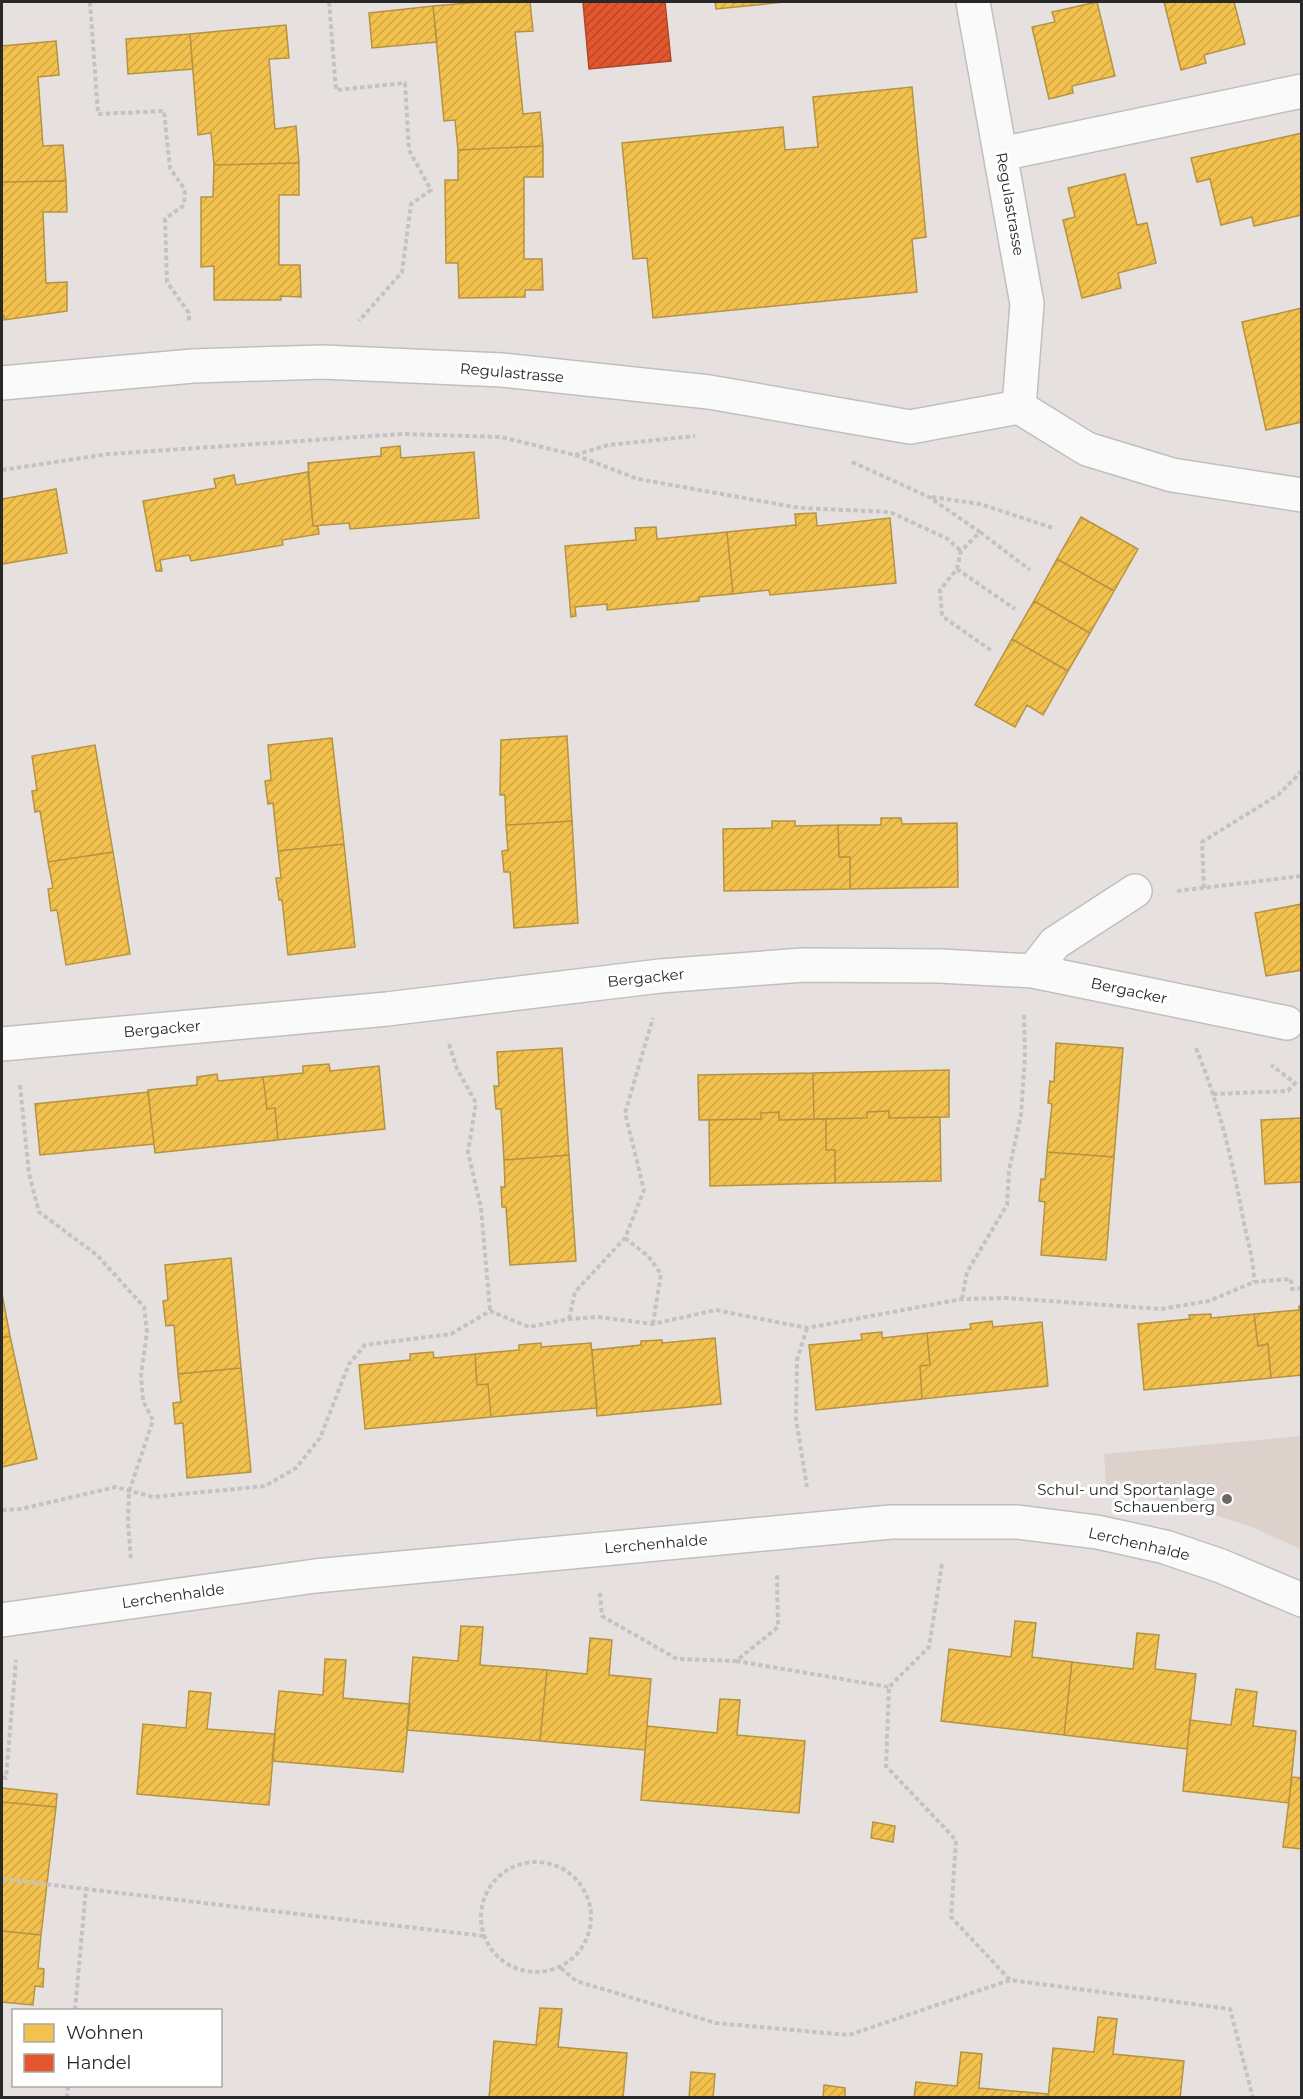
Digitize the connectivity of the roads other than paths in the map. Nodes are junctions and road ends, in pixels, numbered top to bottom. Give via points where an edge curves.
1 (973, 2) edge
2 (1302, 92) edge
3 (1001, 154) junction
4 (2, 383) edge
5 (1019, 407) junction
6 (1302, 495) edge
7 (1135, 891) road end
8 (1033, 971) junction
9 (1287, 1023) dead end
10 (2, 1044) edge
11 (1302, 1600) edge
12 (2, 1620) edge

1 - 3 street, Regulastrasse
2 - 3 street
3 - 5 street, Regulastrasse via 1027,304
4 - 5 street, Regulastrasse via 193,366 322,362 502,370 710,392 910,427
5 - 6 street via 1087,449 1172,476
7 - 8 street via 1055,943
8 - 9 street, Bergacker
8 - 10 street, Bergacker via 803,965 660,976 387,1009
11 - 12 street, Lerchenhalde via 1176,1551 1096,1532 1018,1522 891,1522 315,1576

